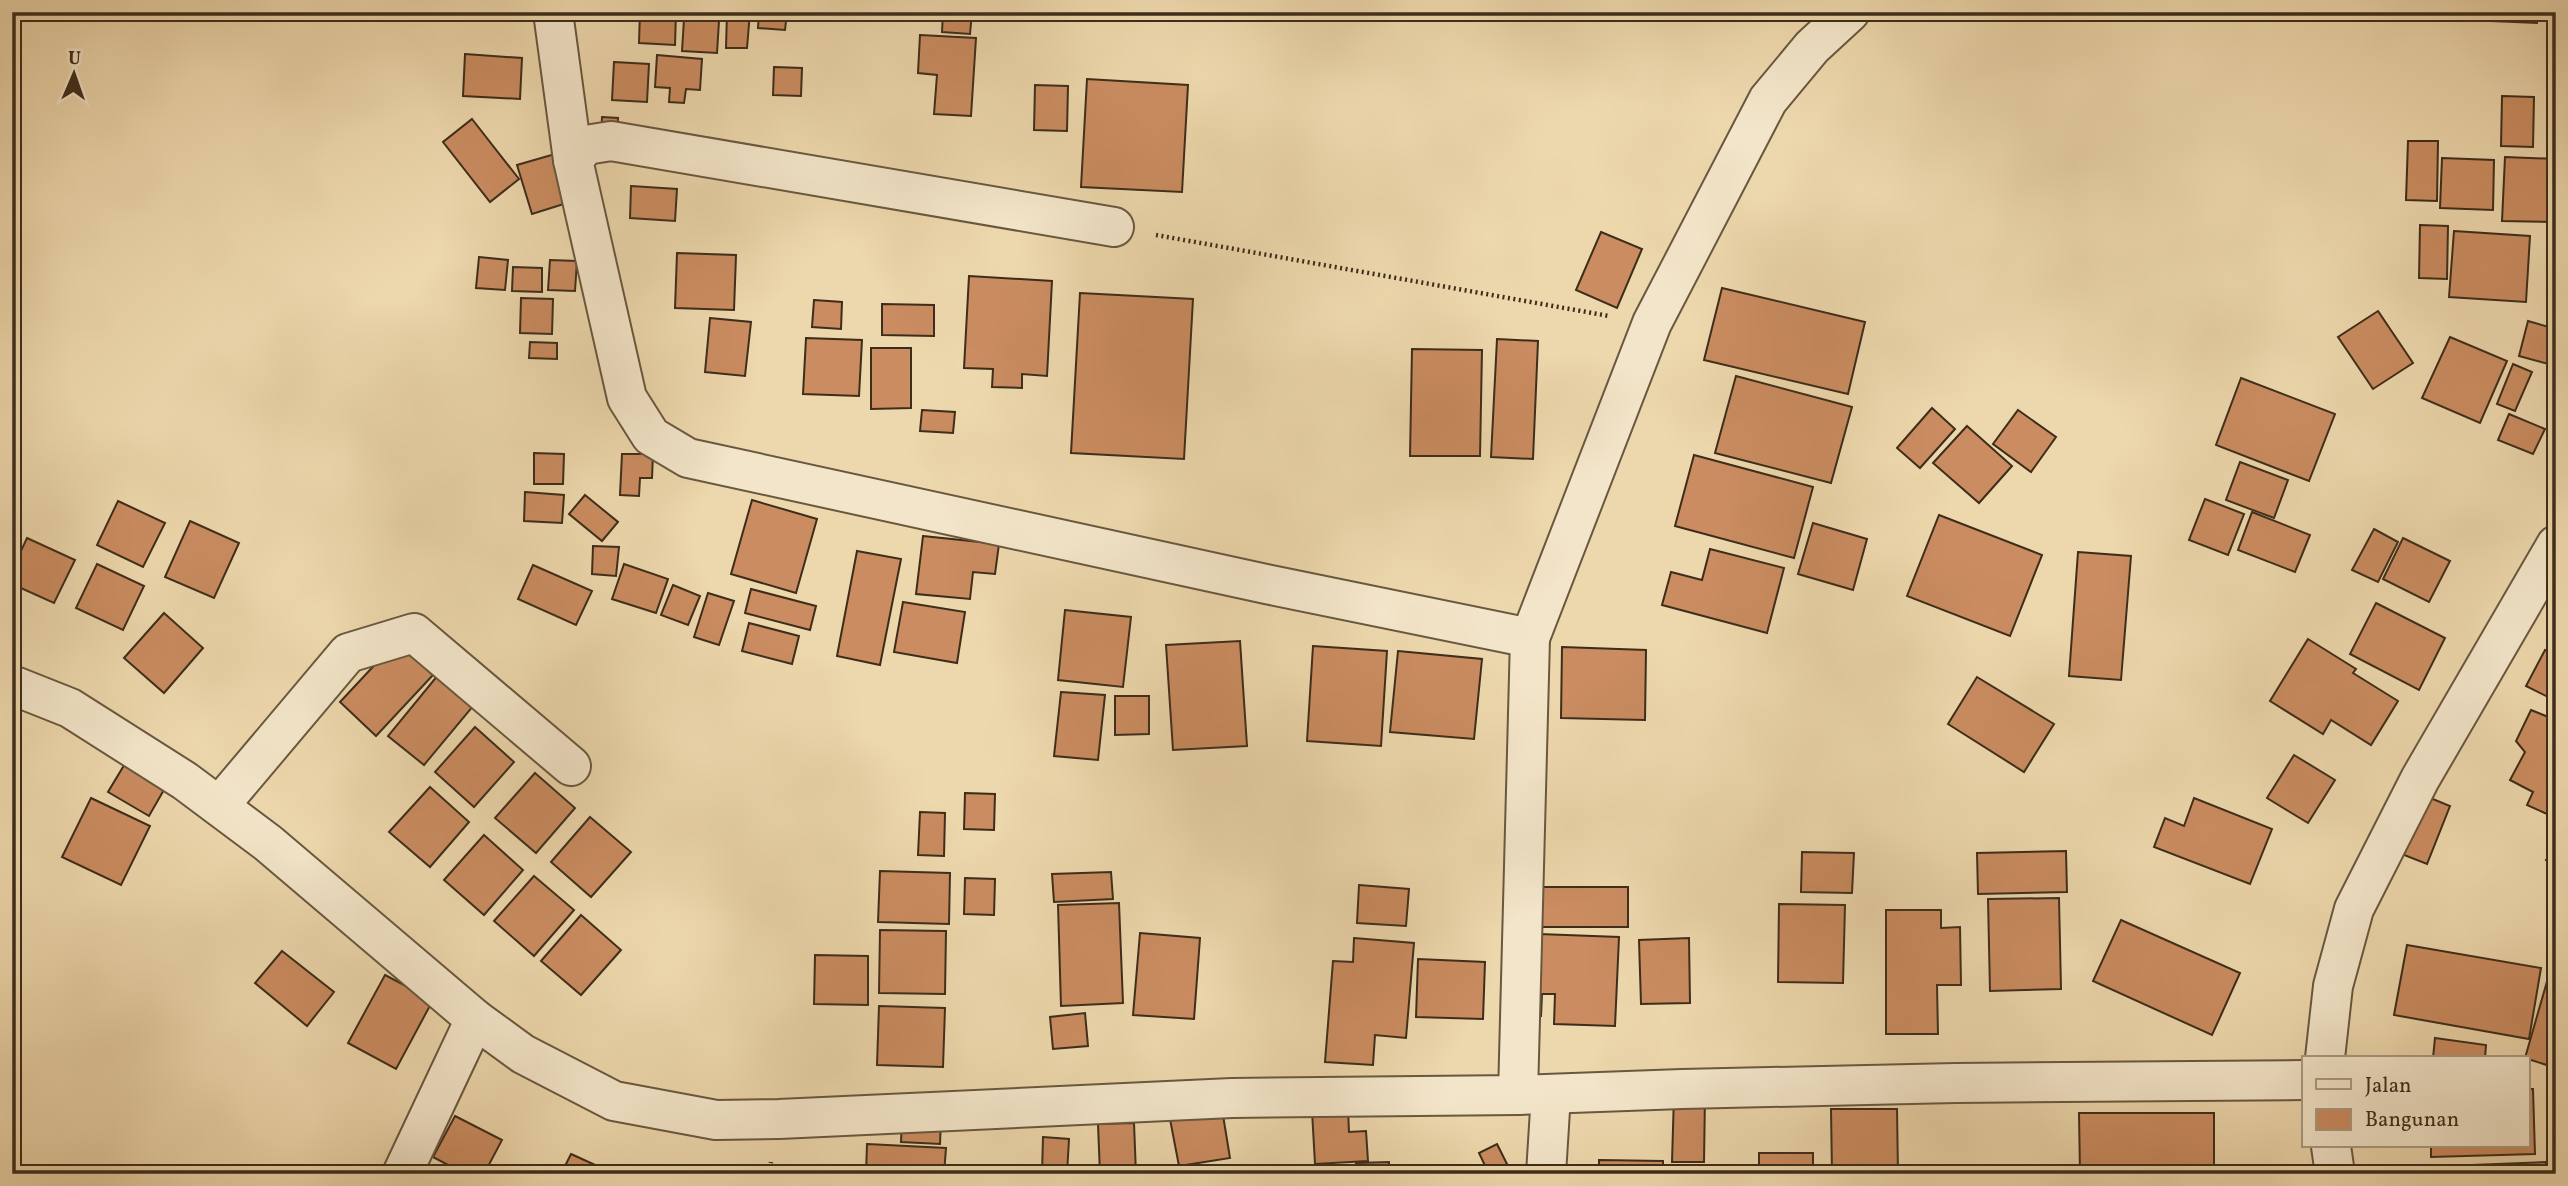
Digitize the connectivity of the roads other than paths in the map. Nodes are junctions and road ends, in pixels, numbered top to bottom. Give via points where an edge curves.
1 (553, 12) edge
2 (1850, 12) edge
3 (573, 160) junction
4 (1114, 228) road end
5 (2556, 545) edge
6 (1530, 638) junction
7 (12, 685) edge
8 (571, 766) dead end
9 (219, 807) junction
10 (475, 1019) junction
11 (2325, 1056) edge
12 (2302, 1080) edge
13 (1534, 1095) junction
14 (2331, 1148) edge
15 (402, 1174) edge
16 (1546, 1174) edge
17 (2335, 1174) edge

1 - 3 street
2 - 6 street via 1812,47 1768,100 1652,324
3 - 4 street via 586,145 611,141
3 - 6 street via 627,398 651,436 688,458
5 - 11 street via 2420,779 2354,909 2333,986
6 - 13 street
7 - 9 street via 70,708
8 - 9 street via 414,633 348,653
9 - 10 street via 268,843
10 - 13 street via 523,1054 614,1101 716,1120 1232,1098
10 - 15 street
12 - 13 street via 1682,1088
13 - 16 street
14 - 17 street

